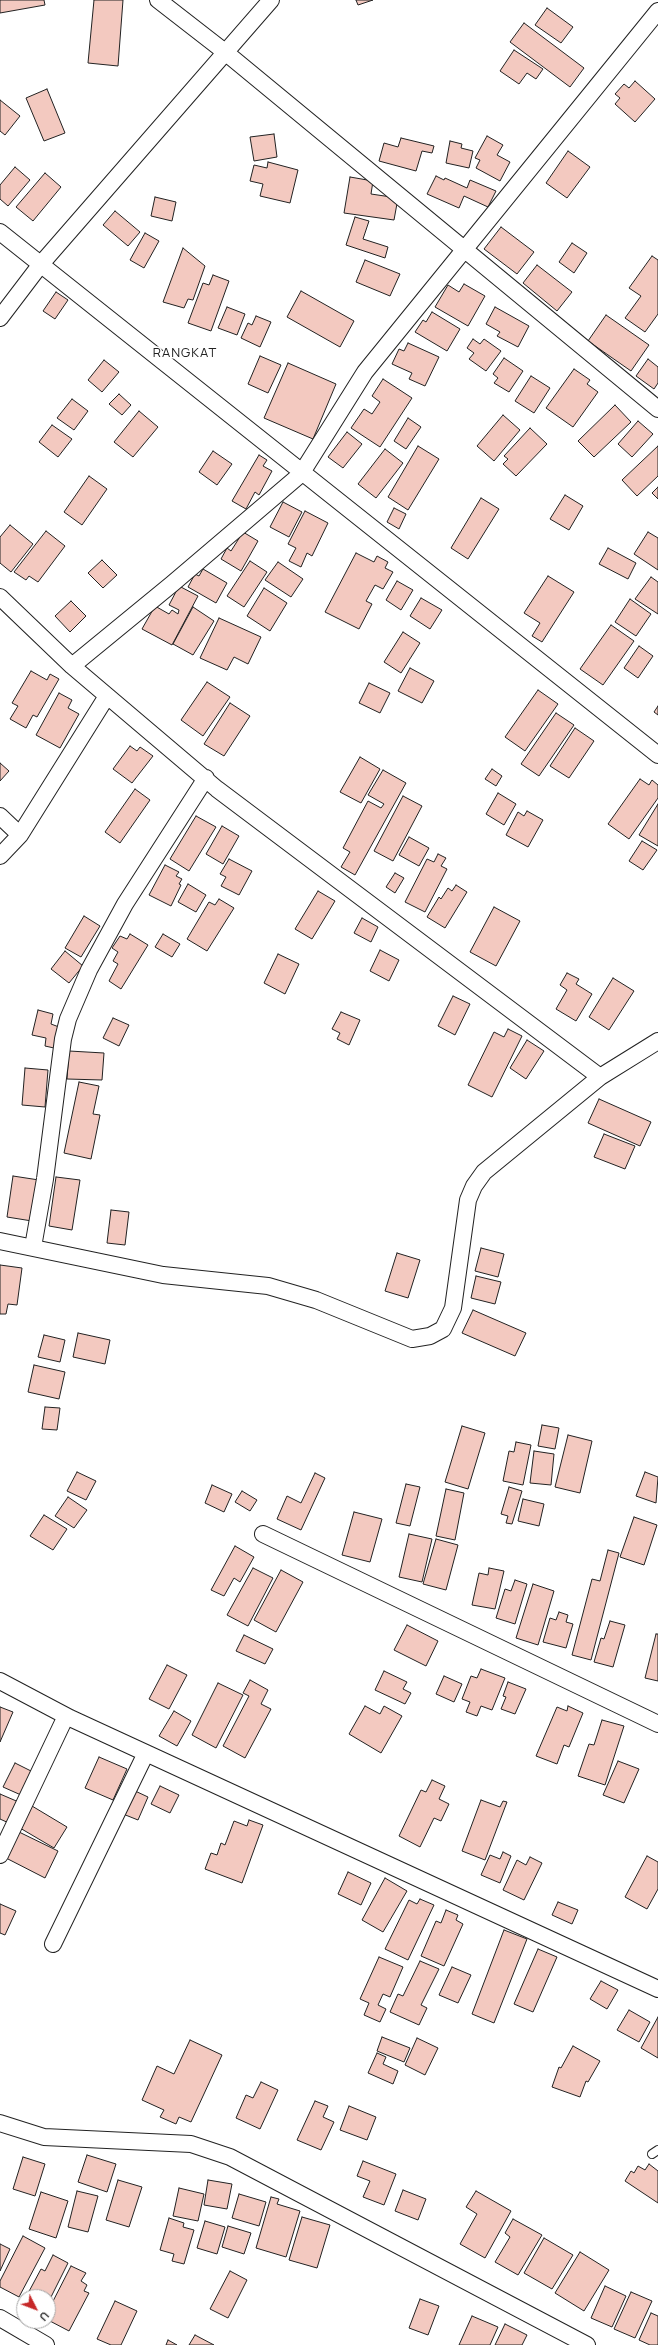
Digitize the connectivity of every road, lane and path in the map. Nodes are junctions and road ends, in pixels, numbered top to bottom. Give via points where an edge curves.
1 (158, 0) edge
2 (271, 0) edge
3 (658, 11) edge
4 (225, 52) junction
5 (0, 232) edge
6 (465, 248) junction
7 (41, 264) junction
8 (0, 318) edge
9 (658, 409) edge
10 (301, 474) junction
11 (0, 597) edge
12 (72, 666) junction
13 (108, 696) junction
14 (658, 755) edge
15 (206, 778) junction
16 (0, 816) edge
17 (20, 835) junction
18 (0, 856) edge
19 (658, 1041) edge
20 (600, 1077) junction
21 (0, 1241) edge
22 (33, 1247) junction
23 (263, 1534) dead end
24 (0, 1681) edge
25 (66, 1716) junction
26 (658, 1724) edge
27 (146, 1753) junction
28 (0, 1855) edge
29 (53, 1944) dead end
30 (658, 1989) edge
31 (0, 2123) edge
32 (0, 2318) edge
33 (46, 2345) edge
34 (587, 2345) edge

1 - 4 street
2 - 4 street
3 - 6 street
4 - 6 street
4 - 7 street
5 - 7 street
6 - 9 street
6 - 10 street via 365,372
7 - 8 street
7 - 10 street
10 - 12 street
10 - 14 street
11 - 12 street
12 - 13 street
13 - 15 street
13 - 17 street
15 - 20 street
15 - 22 street via 125,904 89,970 68,1019
16 - 17 street
17 - 18 street
19 - 20 street
20 - 22 street via 484,1172 474,1186 468,1200 453,1308 443,1329 430,1336 412,1339 316,1300 268,1286 162,1275
21 - 22 street
23 - 26 street
24 - 25 street
25 - 27 street
25 - 28 street
27 - 29 street
27 - 30 street
31 - 34 street via 44,2137 191,2144 230,2157
32 - 33 street

